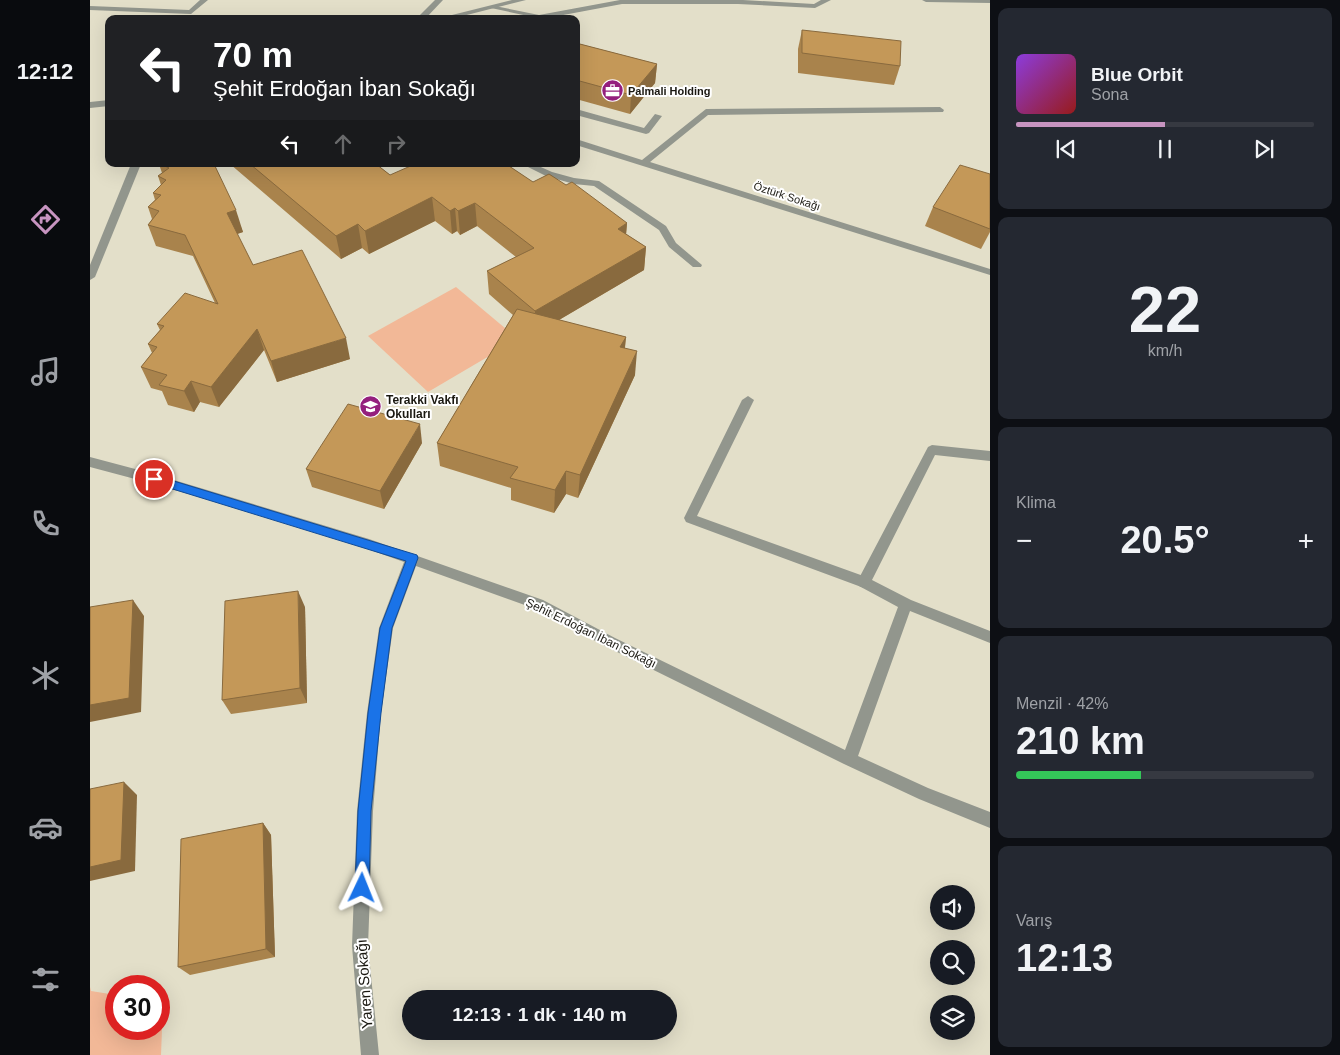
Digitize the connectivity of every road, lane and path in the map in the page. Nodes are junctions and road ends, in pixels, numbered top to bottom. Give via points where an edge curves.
1 (204, 0) edge
2 (439, 0) edge
3 (522, 0) edge
4 (827, 0) edge
5 (926, 0) edge
6 (990, 1) edge
7 (90, 8) edge
8 (495, 8) junction
9 (424, 15) edge
10 (460, 15) edge
11 (526, 15) edge
12 (555, 15) edge
13 (105, 104) edge
14 (90, 106) edge
15 (105, 108) edge
16 (940, 110) dead end
17 (580, 113) edge
18 (658, 116) dead end
19 (580, 143) edge
20 (643, 163) junction
21 (135, 167) edge
22 (534, 167) edge
23 (697, 265) dead end
24 (990, 272) edge
25 (90, 277) edge
26 (748, 400) dead end
27 (990, 456) edge
28 (90, 462) edge
29 (412, 558) junction
30 (864, 582) junction
31 (906, 604) junction
32 (990, 637) edge
33 (849, 759) junction
34 (990, 820) edge
35 (370, 1055) edge

1 - 7 street via 191,12
2 - 9 street
3 - 8 street
4 - 12 street via 815,6 622,2
5 - 6 street
8 - 10 street
8 - 11 street
13 - 14 street
14 - 15 street
16 - 20 street via 706,112
17 - 18 street via 646,131
19 - 20 street, Öztürk Sokağı
20 - 24 street, Öztürk Sokağı
21 - 25 street
22 - 23 street via 574,181 596,182 664,228 672,245
26 - 30 street via 690,518
27 - 30 street via 932,450
28 - 29 street, Şehit Erdoğan İban Sokağı via 264,511
29 - 33 street, Şehit Erdoğan İban Sokağı via 538,604
29 - 35 street, Yaren Sokağı via 386,628 364,811 360,946
30 - 31 street
31 - 32 street
31 - 33 street
33 - 34 street, Şehit Erdoğan İban Sokağı

